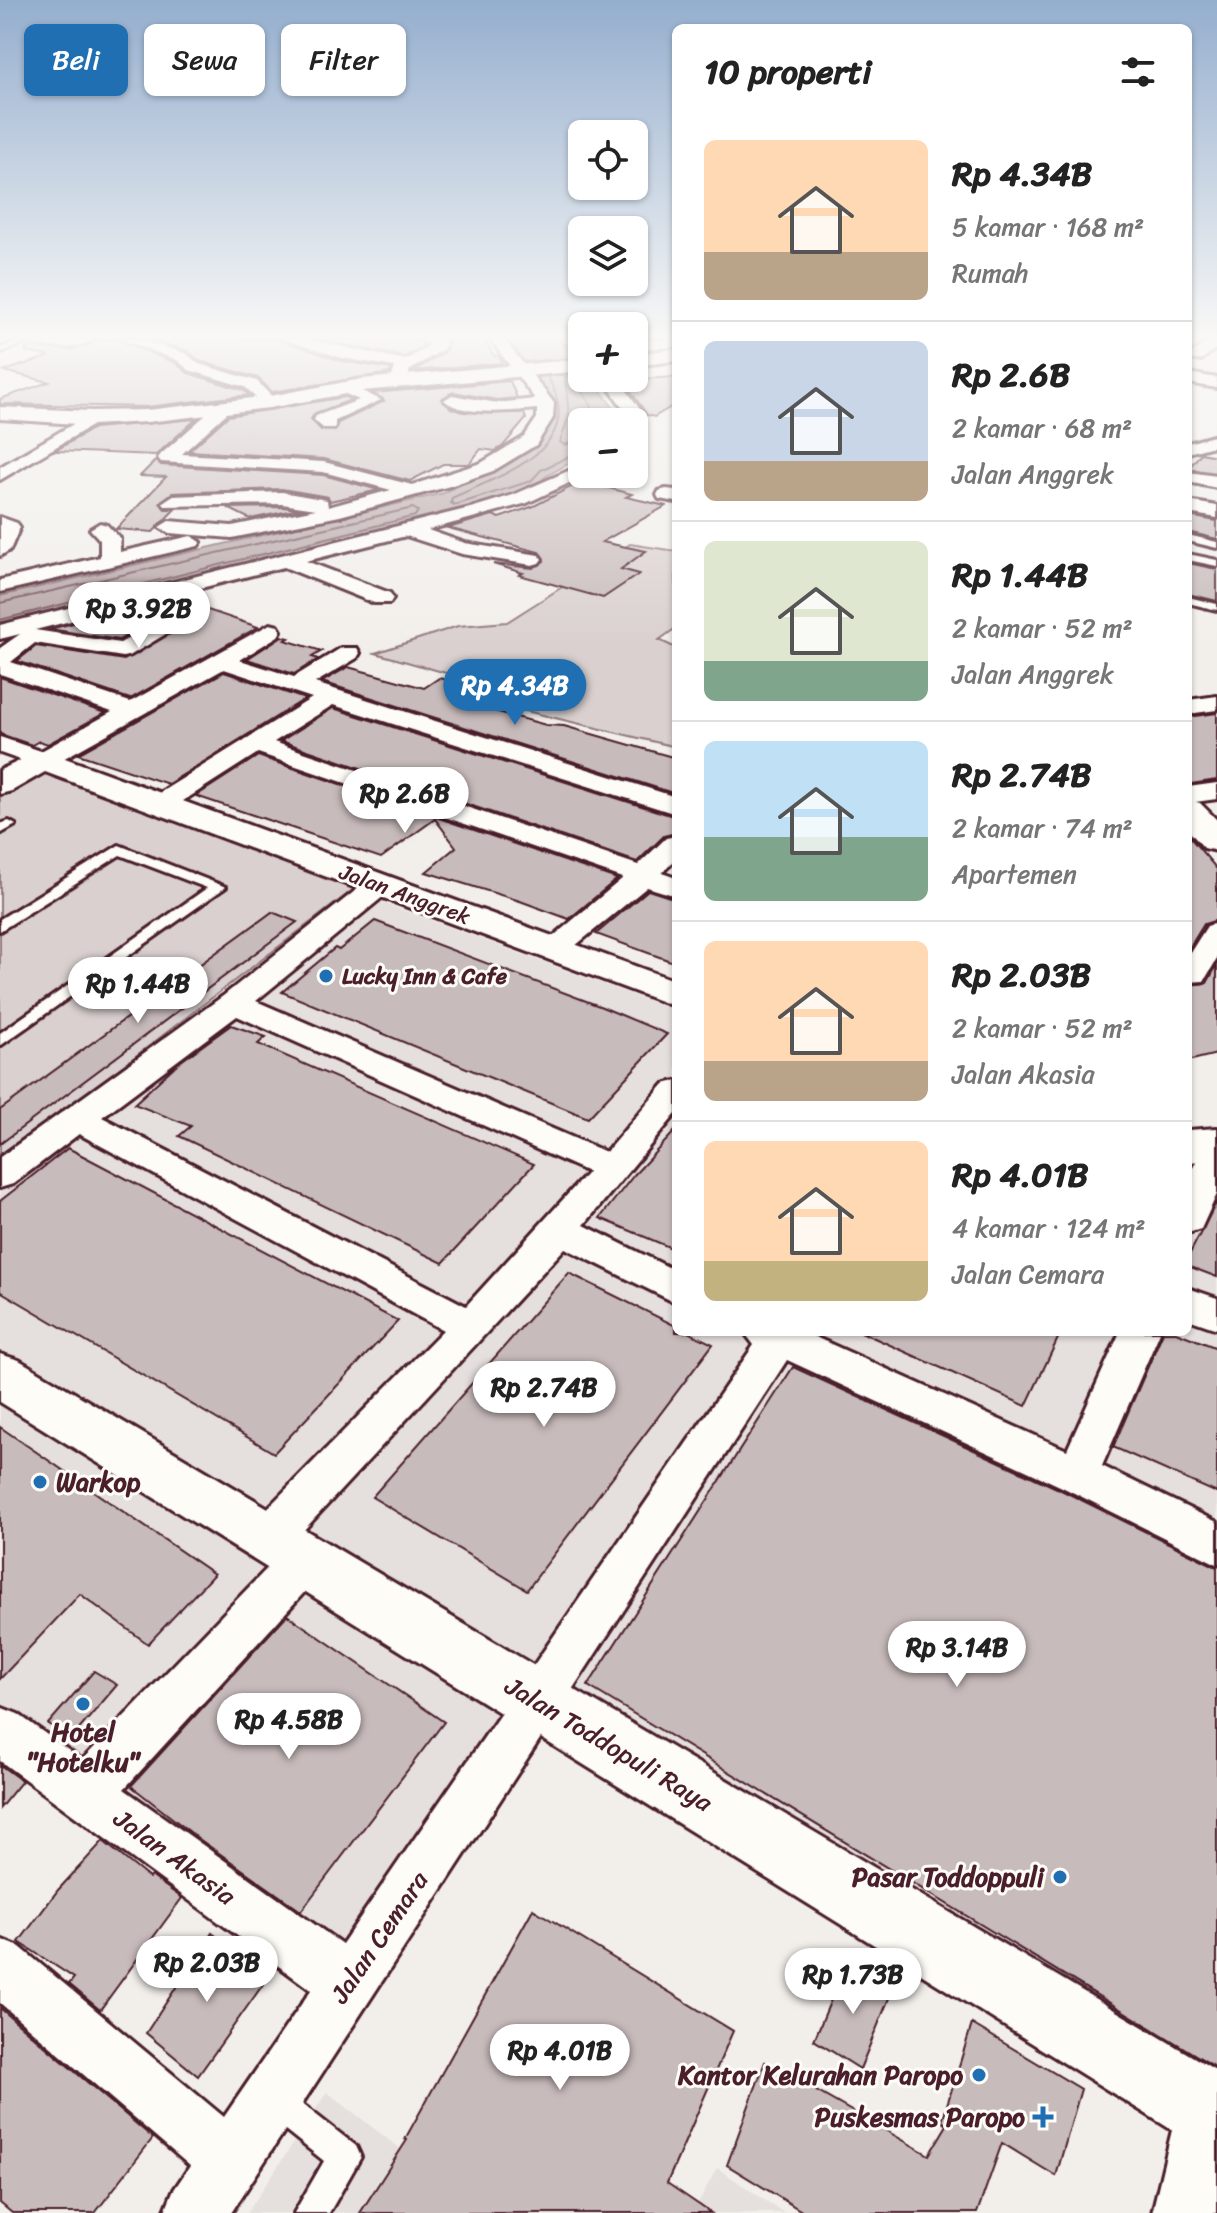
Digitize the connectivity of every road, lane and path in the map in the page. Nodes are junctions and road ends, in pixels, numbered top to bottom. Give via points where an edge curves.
1 (53, 442) edge
2 (185, 442) edge
3 (528, 442) edge
4 (1192, 465) edge
5 (1217, 470) edge
6 (0, 475) edge
7 (568, 477) edge
8 (1192, 478) edge
9 (1217, 482) edge
10 (412, 490) junction
11 (172, 502) dead end
12 (1192, 508) edge
13 (340, 510) junction
14 (1217, 512) edge
15 (0, 523) edge
16 (169, 527) dead end
17 (100, 529) dead end
18 (408, 530) junction
19 (1192, 539) edge
20 (191, 542) dead end
21 (1217, 545) edge
22 (0, 550) edge
23 (1192, 558) edge
24 (110, 559) junction
25 (532, 559) dead end
26 (288, 561) junction
27 (1217, 563) edge
28 (0, 586) edge
29 (382, 598) dead end
30 (1192, 601) edge
31 (1217, 607) edge
32 (168, 626) dead end
33 (270, 631) dead end
34 (0, 632) edge
35 (349, 653) dead end
36 (0, 659) edge
37 (221, 661) junction
38 (0, 666) edge
39 (295, 686) junction
40 (329, 697) junction
41 (1217, 703) edge
42 (1192, 706) edge
43 (132, 711) junction
44 (0, 744) edge
45 (255, 744) junction
46 (43, 760) junction
47 (0, 784) edge
48 (1217, 791) edge
49 (1192, 794) edge
50 (160, 804) junction
51 (672, 805) edge
52 (1192, 814) edge
53 (1217, 840) edge
54 (672, 848) edge
55 (644, 875) junction
56 (380, 885) junction
57 (672, 886) edge
58 (0, 926) edge
59 (1217, 932) edge
60 (553, 949) junction
61 (1199, 976) edge
62 (672, 994) edge
63 (234, 1003) junction
64 (0, 1041) edge
65 (672, 1097) edge
66 (77, 1118) junction
67 (1217, 1144) edge
68 (1192, 1146) edge
69 (1217, 1152) edge
70 (611, 1168) junction
71 (0, 1175) edge
72 (1192, 1211) edge
73 (560, 1229) junction
74 (672, 1286) edge
75 (1192, 1305) edge
76 (1217, 1314) edge
77 (471, 1327) junction
78 (775, 1336) edge
79 (778, 1336) edge
80 (1138, 1336) edge
81 (0, 1375) edge
82 (1077, 1474) junction
83 (1217, 1544) edge
84 (287, 1549) junction
85 (537, 1701) junction
86 (0, 1731) edge
87 (86, 1793) junction
88 (0, 1967) edge
89 (349, 1983) junction
90 (271, 2099) junction
91 (1216, 2113) edge
92 (230, 2161) junction
93 (195, 2213) edge
94 (310, 2213) edge
95 (1192, 2213) edge

1 - 6 street
2 - 10 street via 167,458 324,467
3 - 10 street via 487,467
4 - 5 street
7 - 18 street via 520,499
8 - 9 street
10 - 13 street
11 - 13 street via 290,499
12 - 14 street
13 - 16 street via 232,532
15 - 22 street via 10,527
17 - 24 street via 110,538
18 - 25 street via 462,548
18 - 26 street
19 - 21 lane
20 - 24 street
23 - 27 lane
24 - 28 street
26 - 29 street
26 - 34 street
30 - 31 lane
32 - 36 street via 123,650 31,636
33 - 37 street
35 - 39 street
37 - 39 street
37 - 43 street
38 - 43 street
39 - 40 street
40 - 45 street
40 - 51 street
41 - 42 street
43 - 46 street
44 - 46 street
45 - 50 street
45 - 55 street
46 - 47 street
46 - 50 street, Jalan Anggrek
48 - 49 street
50 - 56 street, Jalan Anggrek
52 - 53 street
54 - 55 street
55 - 57 street
55 - 60 street
56 - 60 street, Jalan Anggrek
56 - 63 street
58 - 64 lane via 119,849 218,887
59 - 61 street
60 - 62 street, Jalan Anggrek
63 - 66 street
63 - 70 street
65 - 70 street
66 - 71 street
66 - 77 street
67 - 68 street
69 - 72 street
70 - 73 street
73 - 74 street
73 - 77 street
75 - 76 street
77 - 84 street
78 - 85 street, Jalan Cemara
79 - 82 street
80 - 82 street
81 - 84 street, Jalan Toddopuli Raya
82 - 83 street
84 - 85 street, Jalan Toddopuli Raya
84 - 87 street
85 - 89 street, Jalan Cemara
85 - 91 street, Jalan Toddopuli Raya
86 - 87 street, Jalan Akasia
87 - 89 street, Jalan Akasia
88 - 92 street
89 - 90 street, Jalan Cemara
90 - 92 street, Jalan Cemara
90 - 94 lane via 345,2157
91 - 95 street
92 - 93 street, Jalan Cemara

